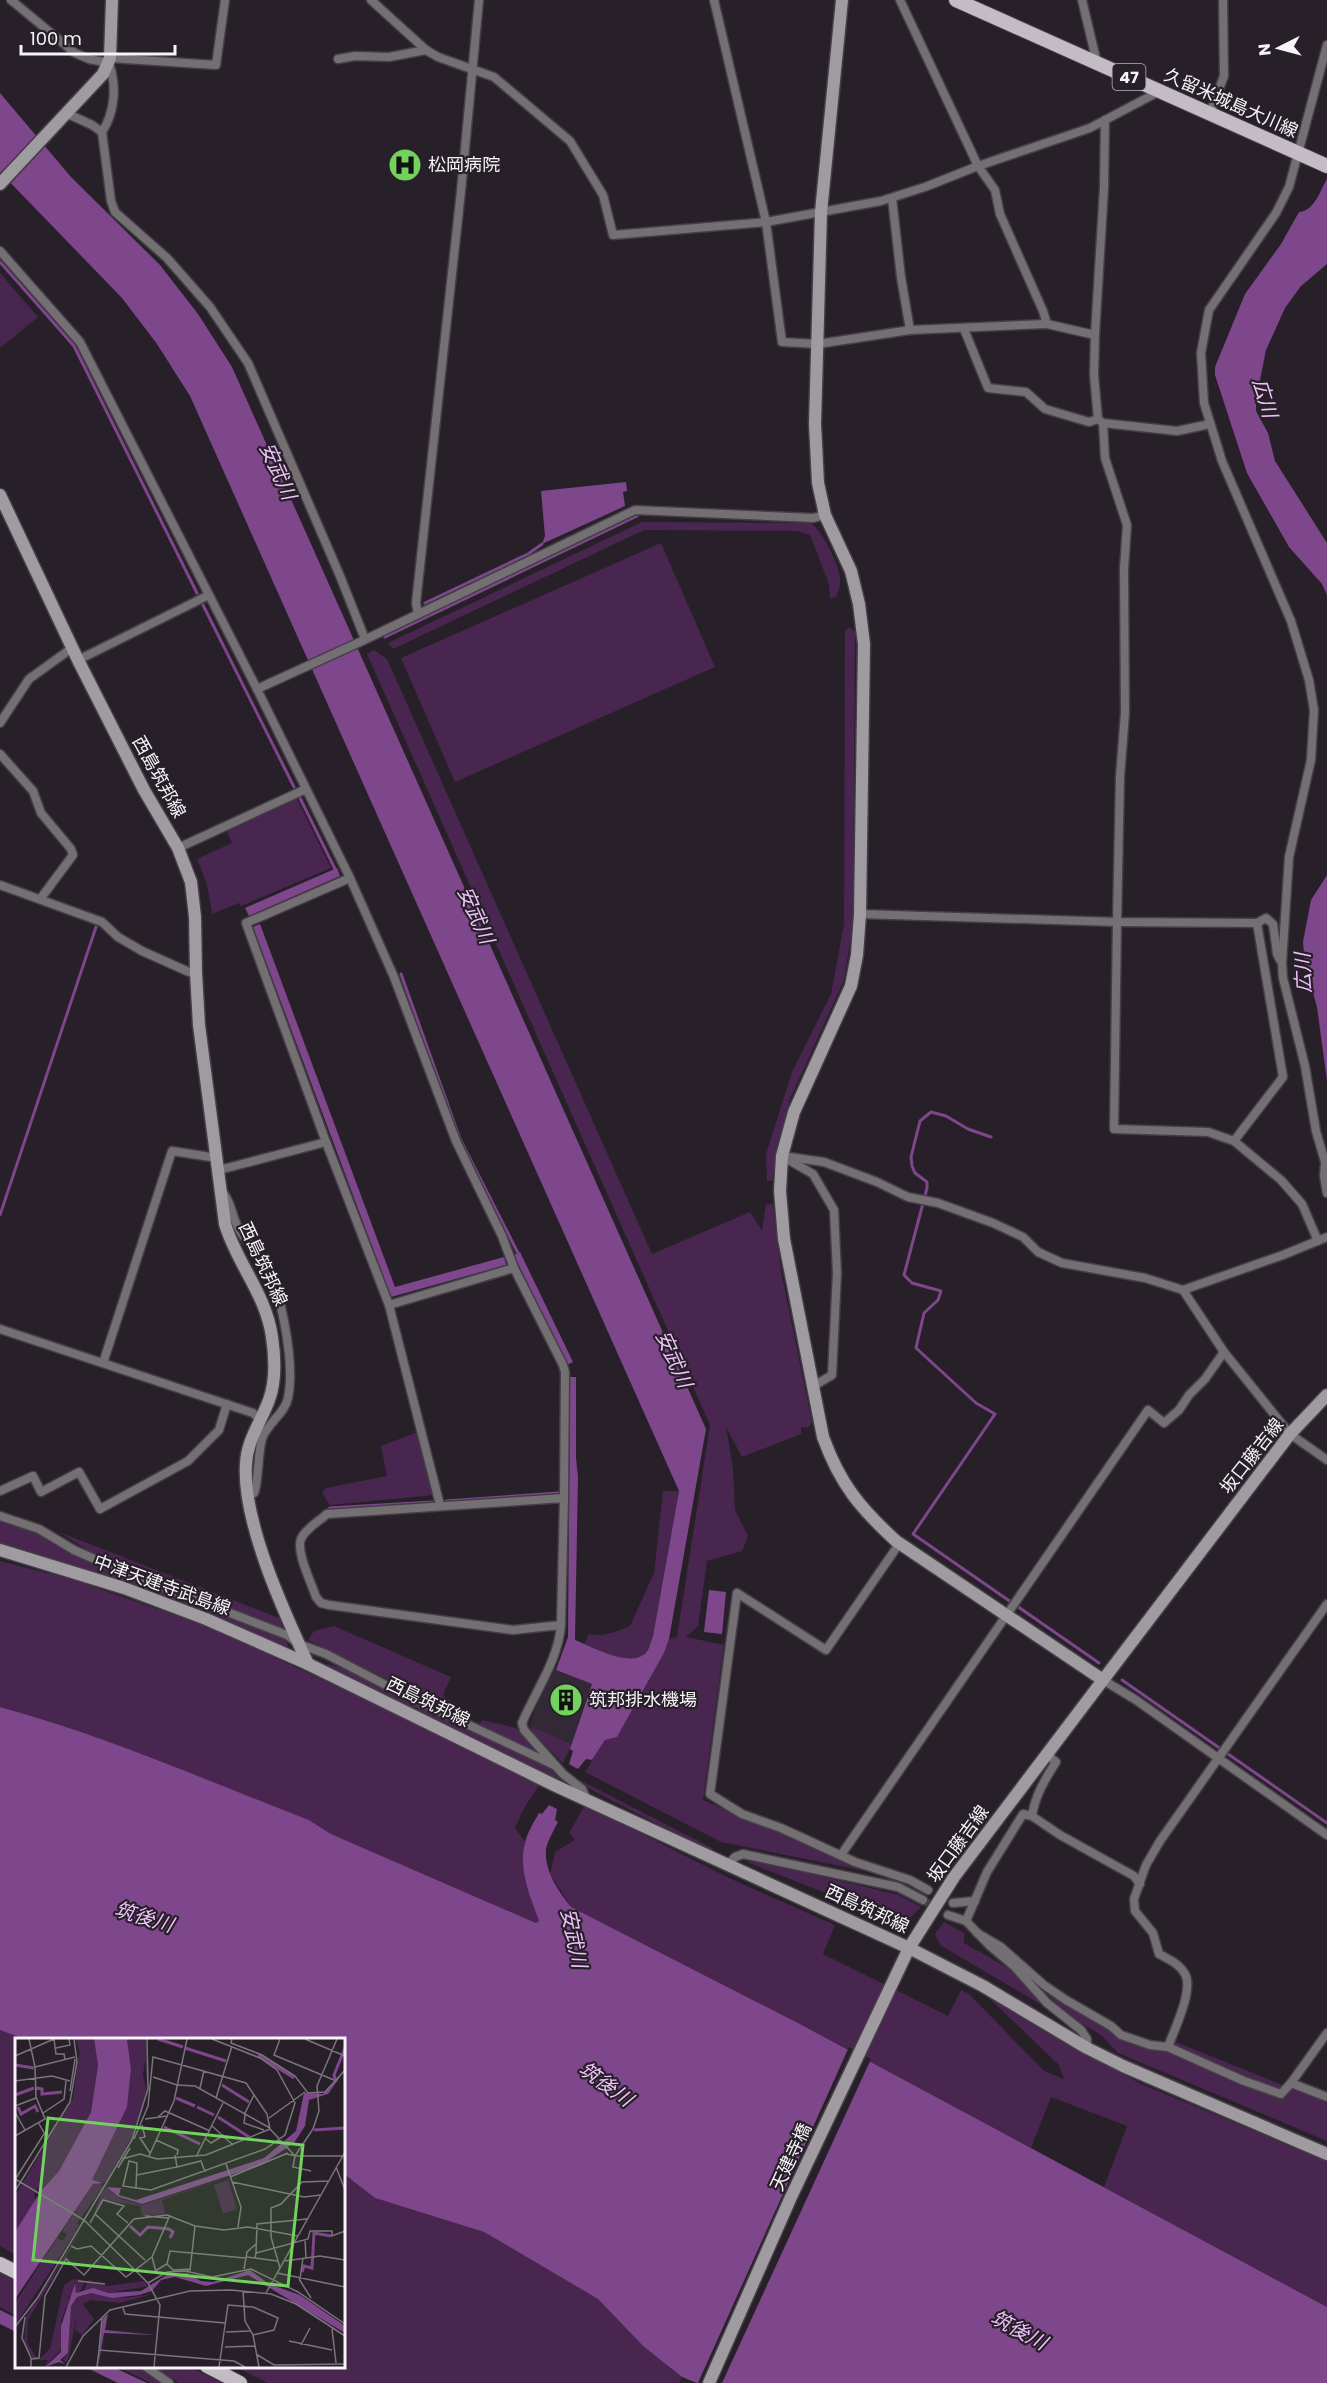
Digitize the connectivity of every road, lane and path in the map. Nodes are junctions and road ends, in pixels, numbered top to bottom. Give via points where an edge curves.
1 (11, 0) edge
2 (112, 0) edge
3 (225, 0) edge
4 (371, 0) edge
5 (479, 0) edge
6 (714, 0) edge
7 (842, 0) edge
8 (900, 0) edge
9 (956, 0) edge
10 (1082, 0) edge
11 (1223, 0) edge
12 (1327, 45) edge
13 (426, 50) junction
14 (338, 59) dead end
15 (110, 61) junction
16 (1097, 63) junction
17 (473, 69) junction
18 (1161, 91) junction
19 (1210, 113) junction
20 (68, 114) junction
21 (1105, 120) junction
22 (102, 132) junction
23 (1300, 154) junction
24 (978, 166) junction
25 (1327, 166) edge
26 (0, 184) edge
27 (892, 198) junction
28 (821, 212) junction
29 (766, 222) junction
30 (0, 251) edge
31 (1047, 324) junction
32 (964, 329) junction
33 (910, 330) junction
34 (1095, 335) junction
35 (818, 344) junction
36 (1101, 421) junction
37 (1210, 424) junction
38 (0, 495) edge
39 (825, 514) junction
40 (209, 595) junction
41 (418, 614) junction
42 (362, 641) junction
43 (72, 648) junction
44 (78, 660) junction
45 (257, 689) junction
46 (0, 723) edge
47 (0, 754) edge
48 (306, 789) junction
49 (178, 848) junction
50 (350, 878) junction
51 (0, 885) edge
52 (41, 898) junction
53 (860, 914) junction
54 (1117, 922) junction
55 (1257, 923) junction
56 (1282, 963) junction
57 (196, 973) junction
58 (1234, 1141) junction
59 (326, 1142) junction
60 (782, 1156) junction
61 (218, 1164) junction
62 (1326, 1167) edge
63 (221, 1190) junction
64 (1327, 1193) edge
65 (1327, 1237) edge
66 (1318, 1241) junction
67 (514, 1268) junction
68 (1183, 1290) junction
69 (389, 1305) junction
70 (0, 1329) edge
71 (1224, 1352) junction
72 (103, 1363) junction
73 (812, 1388) junction
74 (1327, 1395) edge
75 (227, 1404) junction
76 (260, 1418) junction
77 (1290, 1434) junction
78 (1327, 1460) edge
79 (0, 1491) edge
80 (248, 1494) junction
81 (564, 1498) junction
82 (440, 1505) junction
83 (0, 1516) edge
84 (899, 1544) junction
85 (0, 1550) edge
86 (1327, 1604) edge
87 (1005, 1617) junction
88 (561, 1625) junction
89 (298, 1644) junction
90 (308, 1664) junction
91 (1103, 1680) junction
92 (1047, 1755) junction
93 (1219, 1757) junction
94 (556, 1766) junction
95 (587, 1800) junction
96 (1032, 1816) junction
97 (1327, 1835) edge
98 (841, 1855) junction
99 (728, 1865) junction
100 (1140, 1884) junction
101 (928, 1890) tunnel mouth
102 (923, 1900) tunnel mouth
103 (975, 1901) junction
104 (953, 1903) dead end
105 (948, 1915) tunnel mouth
106 (966, 1922) junction
107 (978, 1933) junction
108 (909, 1948) junction
109 (1327, 2032) edge
110 (1168, 2047) junction
111 (1087, 2048) junction
112 (1291, 2083) junction
113 (1327, 2097) edge
114 (1327, 2154) edge
115 (0, 2264) edge
116 (15, 2271) edge
117 (146, 2368) edge
118 (209, 2368) edge
119 (169, 2383) edge
120 (240, 2383) edge
121 (709, 2383) edge

1 - 15 street via 75,53
2 - 15 main road
3 - 15 street via 216,65
4 - 13 street
5 - 17 street
6 - 29 street
7 - 28 main road
8 - 24 street
9 - 16 main road, 久留米城島大川線 / 47
10 - 16 street
11 - 19 street via 1224,76
12 - 23 street
13 - 14 street via 389,57
13 - 17 street
15 - 20 main road
15 - 22 street via 114,100
16 - 18 main road, 久留米城島大川線 / 47
17 - 29 street via 494,77 570,141 603,195 613,235
17 - 41 street via 416,603
18 - 19 main road, 久留米城島大川線 / 47
18 - 21 street
19 - 23 main road, 久留米城島大川線 / 47
20 - 22 street
20 - 26 main road
21 - 24 street
21 - 34 street
22 - 42 street via 115,212 167,258 203,298 248,363 336,566
23 - 25 main road, 久留米城島大川線 / 47
23 - 37 street via 1276,213 1209,310 1201,353 1204,403
24 - 27 street
24 - 31 street via 995,190 1000,214
27 - 28 street
27 - 33 street
28 - 29 street
28 - 35 main road
29 - 35 street via 782,342
30 - 40 street via 80,342
31 - 32 street
31 - 34 street
32 - 33 street
32 - 36 street via 988,388 1026,392 1045,409 1089,422
33 - 35 street
34 - 36 street via 1094,375
35 - 39 main road via 815,424 818,483
36 - 37 street via 1178,431
36 - 54 street via 1105,458 1127,525
37 - 56 street via 1291,621 1314,710 1311,760 1289,857
38 - 43 main road, 西島筑邦線
39 - 41 street via 813,518 635,510
39 - 53 main road via 850,572 864,644
40 - 44 street
40 - 45 street
41 - 42 street
42 - 45 street
43 - 44 main road, 西島筑邦線
43 - 46 street via 29,679
44 - 49 main road, 西島筑邦線
45 - 48 street
47 - 52 street via 33,791 41,813 73,855
48 - 49 street
48 - 50 street
49 - 57 main road, 西島筑邦線 via 194,899
50 - 59 street via 246,923
50 - 67 street via 394,977 456,1141
51 - 52 street
52 - 57 street via 102,921 118,937 142,951
53 - 54 street
53 - 60 main road via 851,986 794,1112
54 - 55 street
54 - 58 street via 1114,1129 1208,1132
55 - 56 street via 1266,918 1272,924
55 - 58 street via 1283,1077
56 - 62 street
57 - 61 main road, 西島筑邦線
58 - 66 street via 1281,1180 1302,1204
59 - 61 street
59 - 69 street
60 - 68 street via 824,1162 908,1197 938,1203 993,1224 1023,1237 1038,1252 1062,1263 1145,1278
60 - 73 main road via 784,1239
60 - 73 street via 813,1173 834,1210 837,1273 832,1376
61 - 63 main road, 西島筑邦線
61 - 72 street via 172,1151
62 - 64 street
63 - 76 main road, 西島筑邦線 via 231,1245 262,1298 272,1338 273,1385
63 - 80 street via 230,1200 241,1233 265,1263 276,1287 286,1331 288,1400 262,1436 257,1489
65 - 66 street
66 - 68 street
67 - 69 street
67 - 81 street via 565,1372
68 - 71 street
69 - 82 street
70 - 72 street
71 - 77 street
71 - 87 street via 1171,1419 1164,1423 1148,1410
72 - 75 street
73 - 84 main road via 830,1457 849,1493
74 - 77 main road, 坂口藤吉線
75 - 76 street
75 - 79 street via 219,1430 188,1461 100,1509 79,1472 41,1492 33,1476
76 - 80 main road, 西島筑邦線 via 250,1440 246,1465
77 - 78 street
77 - 91 main road, 坂口藤吉線
80 - 89 main road, 西島筑邦線 via 267,1568
81 - 82 street
81 - 88 street
82 - 88 street via 327,1514 302,1537 300,1544 316,1597 328,1605 513,1630
83 - 89 street via 39,1529 124,1572 287,1635
84 - 87 main road
84 - 98 street via 826,1650 737,1593 710,1794 742,1814
85 - 90 main road, 中津天建寺武島線 via 134,1592
86 - 93 street
87 - 91 main road
87 - 98 street
88 - 94 street via 550,1667 522,1723
89 - 90 main road, 西島筑邦線
89 - 94 street
90 - 95 main road, 西島筑邦線
91 - 92 main road, 坂口藤吉線
91 - 93 street
92 - 96 street via 1056,1762 1042,1786
92 - 108 main road, 坂口藤吉線 via 954,1878
93 - 97 street
93 - 100 street via 1160,1841
94 - 95 street via 582,1789
95 - 99 main road, 西島筑邦線
96 - 100 street via 1134,1876
96 - 103 street via 1023,1814 1016,1823
98 - 101 street
99 - 102 street via 743,1854 887,1884
99 - 108 main road, 西島筑邦線
100 - 110 street via 1134,1899 1136,1911 1153,1933 1159,1954 1185,1972 1189,1984
103 - 104 street
103 - 106 street
105 - 106 street
106 - 107 street
107 - 110 street via 1001,1947 1044,1985 1121,2035
107 - 111 street via 1047,2003 1081,2030
108 - 111 main road
108 - 121 main road, 天建寺橋 via 791,2197
109 - 112 street
110 - 112 street via 1281,2094
111 - 114 main road
112 - 113 street
115 - 116 main road
117 - 119 street
118 - 120 main road

